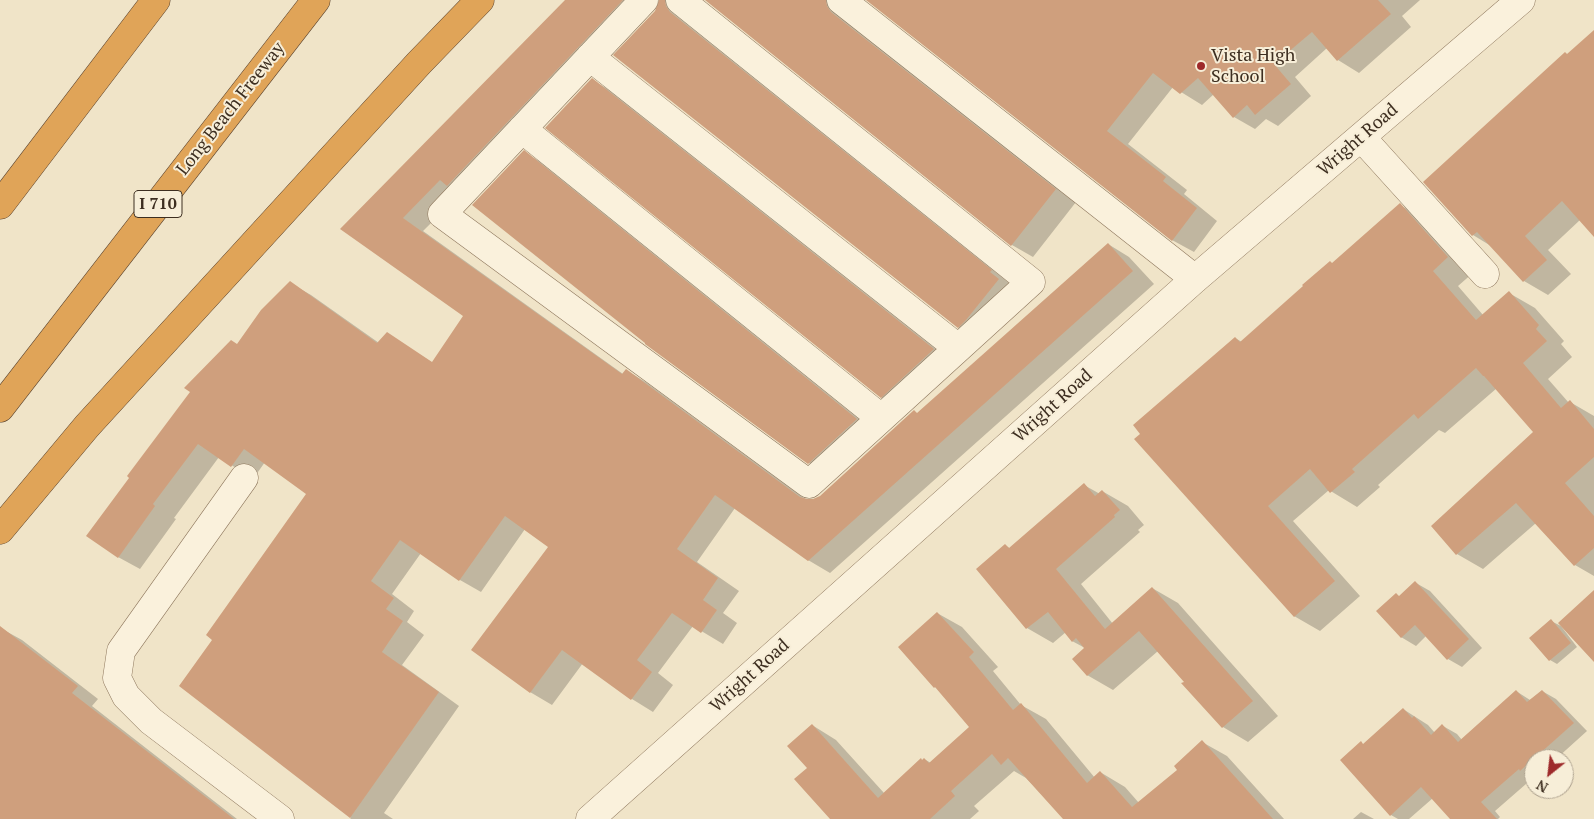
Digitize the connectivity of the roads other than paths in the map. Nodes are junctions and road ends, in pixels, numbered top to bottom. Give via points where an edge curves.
1 (156, 0) edge
2 (316, 0) edge
3 (480, 0) edge
4 (644, 0) edge
5 (680, 0) edge
6 (841, 0) edge
7 (1521, 0) edge
8 (590, 57) junction
9 (522, 129) junction
10 (1361, 137) junction
11 (0, 205) edge
12 (1485, 274) dead end
13 (1195, 280) junction
14 (958, 348) junction
15 (0, 408) edge
16 (881, 418) junction
17 (244, 478) dead end
18 (0, 530) edge
19 (280, 819) edge
20 (590, 819) edge

1 - 11 highway
2 - 15 highway, Long Beach Freeway / I 710
3 - 18 highway via 87,426
4 - 8 street
5 - 14 street via 1031,282
6 - 13 street
7 - 10 street, Wright Road
8 - 9 street
8 - 14 street
9 - 16 street
9 - 16 street via 442,214 809,484
10 - 12 street
10 - 13 street, Wright Road
13 - 20 street, Wright Road
14 - 16 street
17 - 19 street via 121,651 117,678 126,696 151,721

